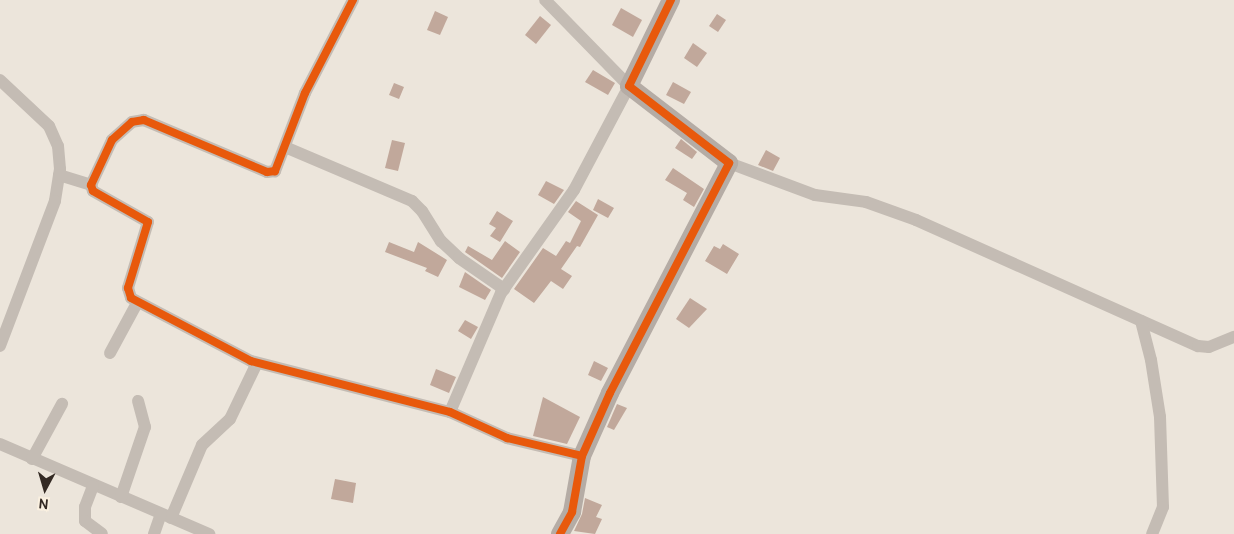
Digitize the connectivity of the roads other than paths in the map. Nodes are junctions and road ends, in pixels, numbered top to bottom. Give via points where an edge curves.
1 (353, 0) edge
2 (545, 0) edge
3 (671, 0) edge
4 (0, 80) edge
5 (628, 86) junction
6 (285, 147) junction
7 (729, 163) junction
8 (59, 175) junction
9 (90, 186) junction
10 (504, 289) junction
11 (137, 302) junction
12 (1141, 321) junction
13 (1234, 338) edge
14 (0, 346) edge
15 (110, 353) dead end
16 (257, 362) junction
17 (138, 401) dead end
18 (62, 404) dead end
19 (450, 412) junction
20 (0, 444) edge
21 (582, 456) junction
22 (32, 459) junction
23 (93, 486) junction
24 (121, 497) junction
25 (166, 516) junction
26 (102, 534) edge
27 (154, 534) edge
28 (209, 534) edge
29 (560, 534) edge
30 (1152, 534) edge

1 - 6 street via 308,88
2 - 5 street
3 - 5 street
4 - 8 street via 54,134
5 - 7 street
5 - 10 street via 574,190
6 - 9 street via 277,168 267,172 144,120 136,120 112,140
6 - 10 street via 412,201 447,247
7 - 12 street via 815,195 866,202 916,220
7 - 21 street via 610,394
8 - 9 street
8 - 14 street via 55,202
9 - 11 street via 93,191 148,222 128,288 131,298
10 - 19 street
11 - 15 street
11 - 16 street
12 - 13 street via 1204,348
12 - 30 street via 1160,417 1163,507
16 - 19 street
16 - 25 street via 230,419 202,445
17 - 24 street via 145,427
18 - 22 street
19 - 21 street via 507,438
20 - 22 street
21 - 29 street via 572,512
22 - 23 street
23 - 24 street
23 - 26 street via 85,507 85,521
24 - 25 street
25 - 27 street
25 - 28 street

